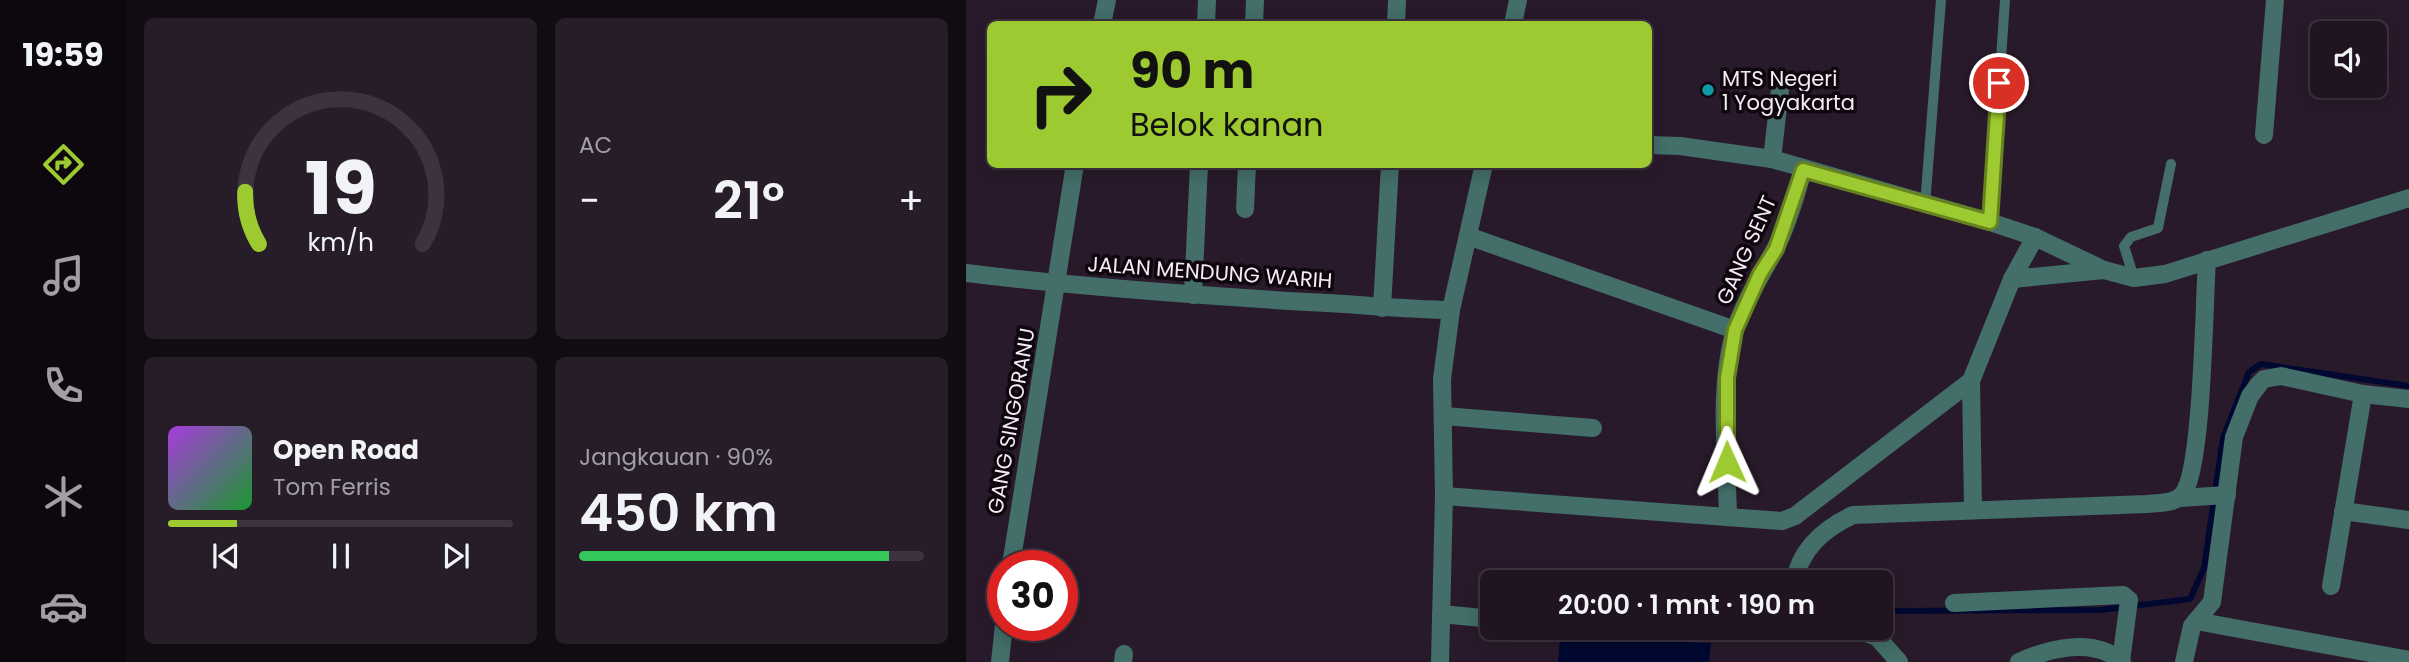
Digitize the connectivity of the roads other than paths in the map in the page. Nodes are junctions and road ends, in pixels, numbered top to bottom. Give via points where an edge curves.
1 (1107, 0) edge
2 (1207, 0) edge
3 (1255, 0) edge
4 (1397, 0) edge
5 (1517, 0) edge
6 (1941, 0) edge
7 (2005, 0) edge
8 (2275, 0) edge
9 (1103, 21) edge
10 (1206, 21) edge
11 (1254, 21) edge
12 (1396, 21) edge
13 (1514, 21) edge
14 (1781, 81) dead end
15 (2264, 135) dead end
16 (1652, 145) edge
17 (1772, 159) junction
18 (2171, 163) dead end
19 (1074, 168) edge
20 (1199, 168) edge
21 (1247, 168) edge
22 (1390, 168) edge
23 (1483, 168) edge
24 (1803, 170) junction
25 (2409, 198) edge
26 (1925, 205) junction
27 (1245, 209) dead end
28 (1990, 222) junction
29 (1468, 236) junction
30 (2035, 237) junction
31 (2207, 260) junction
32 (2104, 270) junction
33 (966, 273) edge
34 (2134, 278) junction
35 (2012, 279) junction
36 (1057, 285) junction
37 (1193, 295) junction
38 (1381, 308) junction
39 (1451, 310) junction
40 (1735, 330) junction
41 (1971, 381) junction
42 (2363, 394) junction
43 (2409, 399) edge
44 (1444, 416) junction
45 (1593, 428) dead end
46 (2217, 495) junction
47 (1444, 496) junction
48 (2179, 498) junction
49 (1973, 510) junction
50 (2343, 510) junction
51 (1728, 516) junction
52 (2409, 520) edge
53 (1013, 550) edge
54 (1797, 570) edge
55 (2331, 586) dead end
56 (1954, 603) dead end
57 (1441, 614) junction
58 (1480, 618) edge
59 (2196, 621) junction
60 (1880, 640) edge
61 (1002, 641) edge
62 (2409, 660) edge
63 (1000, 662) edge
64 (1440, 662) edge
65 (1899, 662) edge
66 (2019, 662) edge
67 (2121, 662) edge
68 (2184, 662) edge

1 - 9 street
2 - 10 street
3 - 11 street
4 - 12 street
5 - 13 street
6 - 26 lane
7 - 28 lane
8 - 15 street
14 - 17 street
16 - 17 street
17 - 24 street
18 - 34 lane via 2158,229 2131,237 2124,246
19 - 36 street, GANG SINGORANU
20 - 37 street
21 - 27 street
22 - 38 street
23 - 29 street
24 - 26 street
24 - 40 street, GANG SENT via 1776,249
25 - 31 street
26 - 28 street
28 - 30 street
29 - 39 street
29 - 40 street
30 - 32 street
30 - 35 street
31 - 34 street via 2165,274
31 - 48 street via 2195,455 2185,493
32 - 34 street
32 - 35 street
33 - 36 street, JALAN MENDUNG WARIH
35 - 41 street
36 - 37 street, JALAN MENDUNG WARIH
36 - 53 street, GANG SINGORANU
37 - 38 street, JALAN MENDUNG WARIH
38 - 39 street, JALAN MENDUNG WARIH
39 - 44 street via 1442,379
40 - 51 street, GANG SENT via 1726,408
41 - 49 street
41 - 51 street via 1795,516 1770,522
42 - 43 street
42 - 46 street via 2281,376 2264,379 2250,396
42 - 50 street
44 - 45 street
44 - 47 street
46 - 48 street
46 - 59 street via 2212,603
47 - 51 street
47 - 57 street
48 - 49 street via 2147,504
49 - 54 street via 1853,515 1812,542
50 - 52 street
50 - 55 street
56 - 67 street via 2123,595 2127,608
57 - 58 street
57 - 64 street
59 - 62 street
59 - 68 street
60 - 65 street
61 - 63 street
66 - 67 street via 2041,652 2088,648 2112,654

